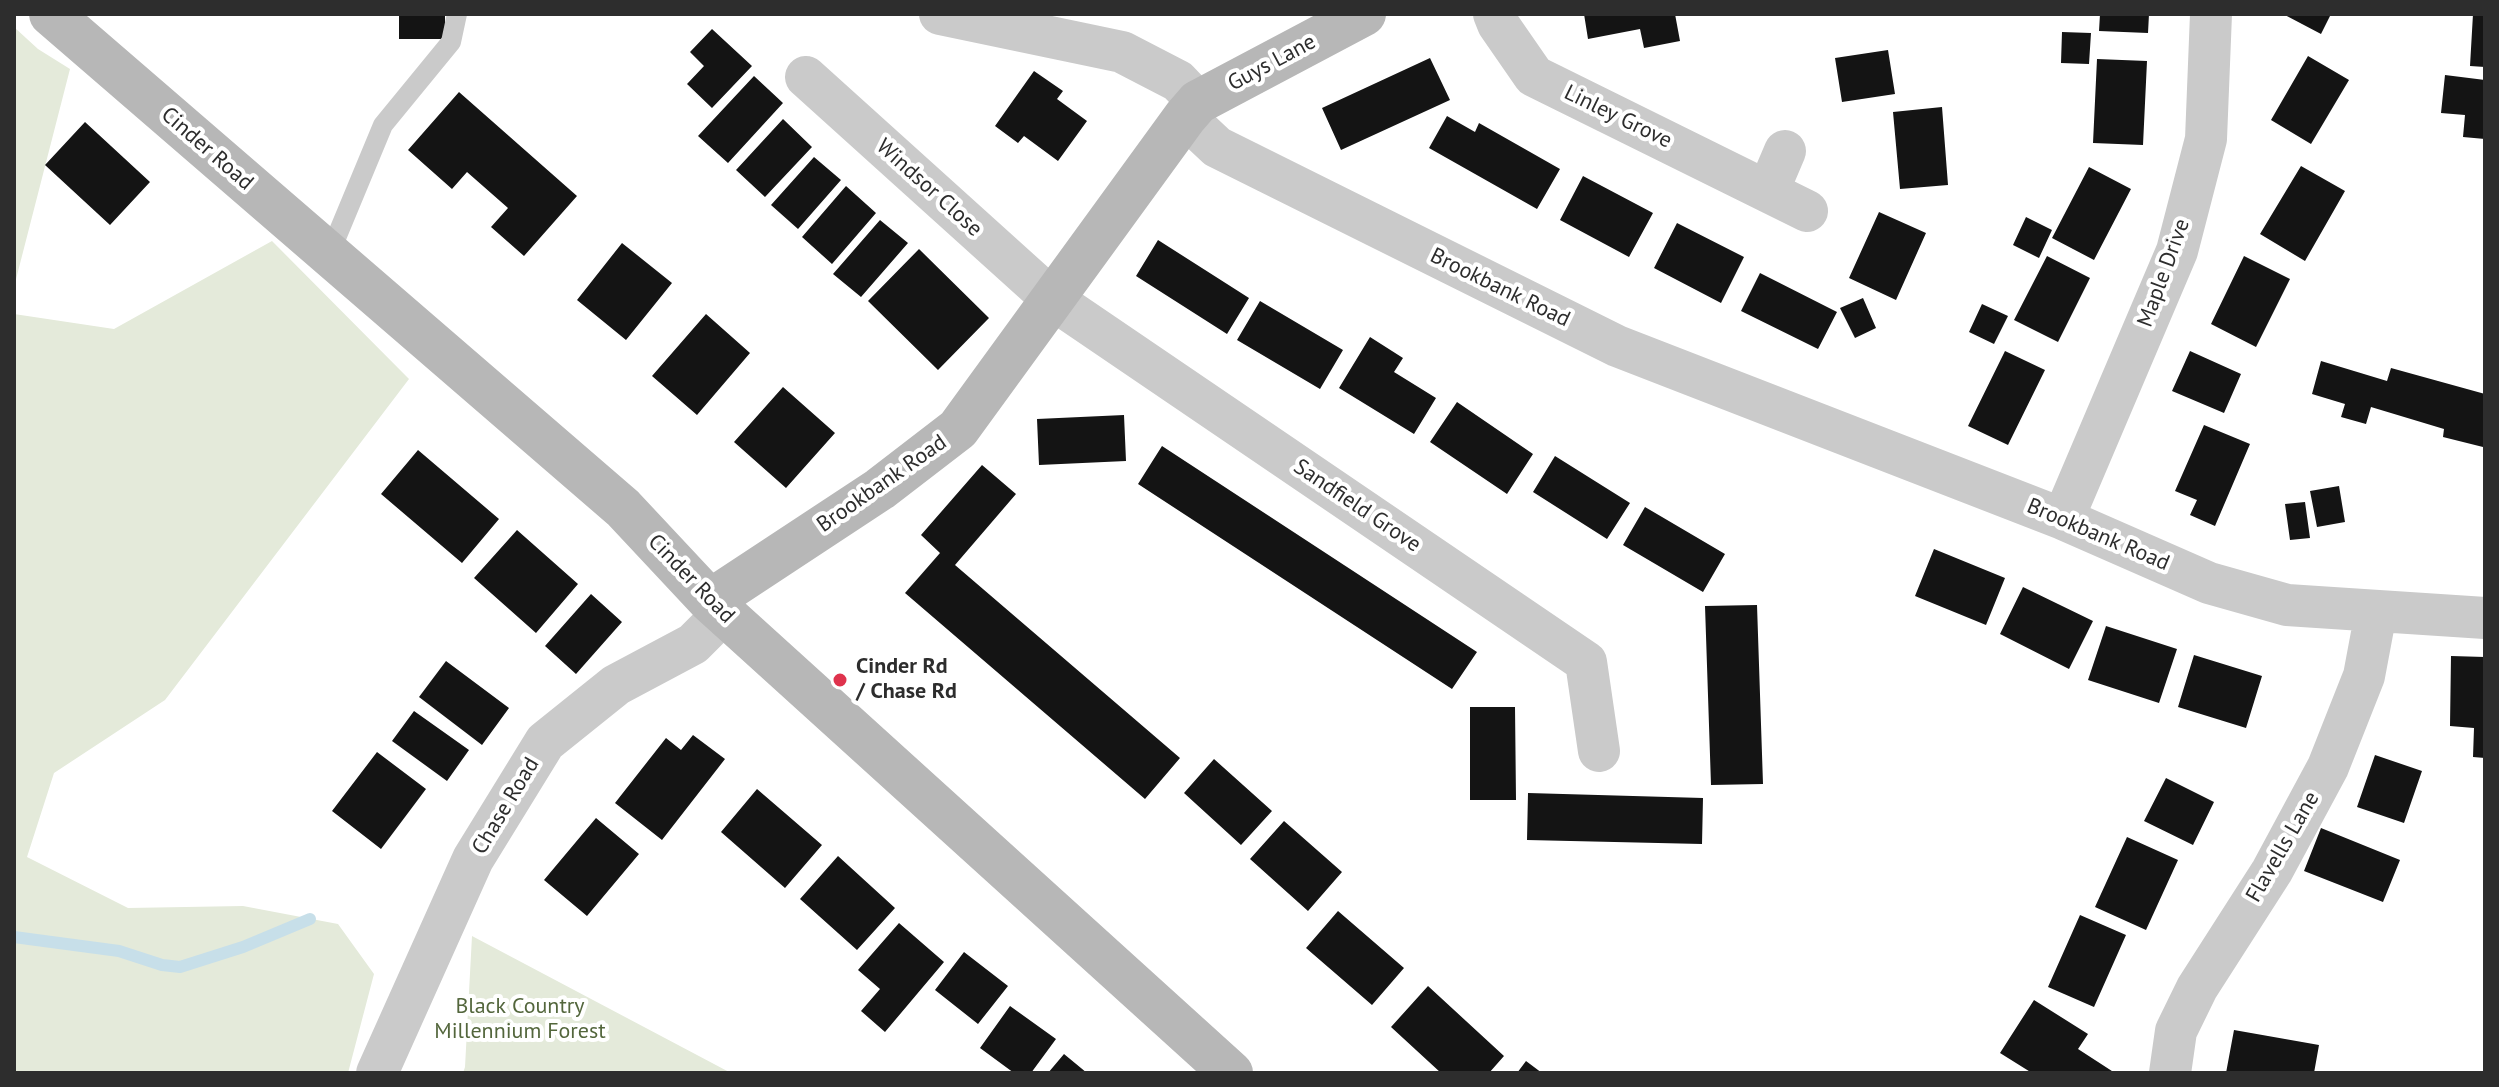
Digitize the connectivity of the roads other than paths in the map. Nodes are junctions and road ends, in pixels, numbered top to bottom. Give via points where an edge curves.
1 (51, 14) edge
2 (457, 14) edge
3 (940, 14) edge
4 (1364, 14) edge
5 (1494, 14) edge
6 (2211, 14) edge
7 (806, 77) dead end
8 (1192, 110) junction
9 (1785, 151) dead end
10 (1768, 191) junction
11 (1807, 211) dead end
12 (329, 255) junction
13 (1052, 299) junction
14 (2063, 519) junction
15 (717, 607) junction
16 (2376, 612) junction
17 (2485, 618) edge
18 (1599, 751) dead end
19 (381, 1071) edge
20 (1231, 1073) edge
21 (2170, 1073) edge

1 - 12 main road, Cinder Road
2 - 12 lane via 451,42 383,125
3 - 8 street via 1122,52 1178,81
4 - 8 main road, Guys Lane
5 - 10 street, Linley Grove via 1534,76
6 - 14 street, Maple Drive via 2206,139 2177,251
7 - 13 street, Windsor Close
8 - 13 main road, Brookbank Road
8 - 14 street, Brookbank Road via 1217,147 1617,346
9 - 10 street
10 - 11 street, Linley Grove
12 - 15 main road, Cinder Road via 623,508
13 - 15 main road, Brookbank Road via 958,429
13 - 18 street, Sandfield Grove via 1586,662
14 - 16 street, Brookbank Road via 2209,583 2287,605
15 - 19 street, Chase Road via 693,644 616,685 545,742 473,859
15 - 20 main road, Cinder Road
16 - 17 street, Brookbank Road
16 - 21 street, Flavells Lane via 2364,676 2328,767 2272,871 2197,988 2176,1031

